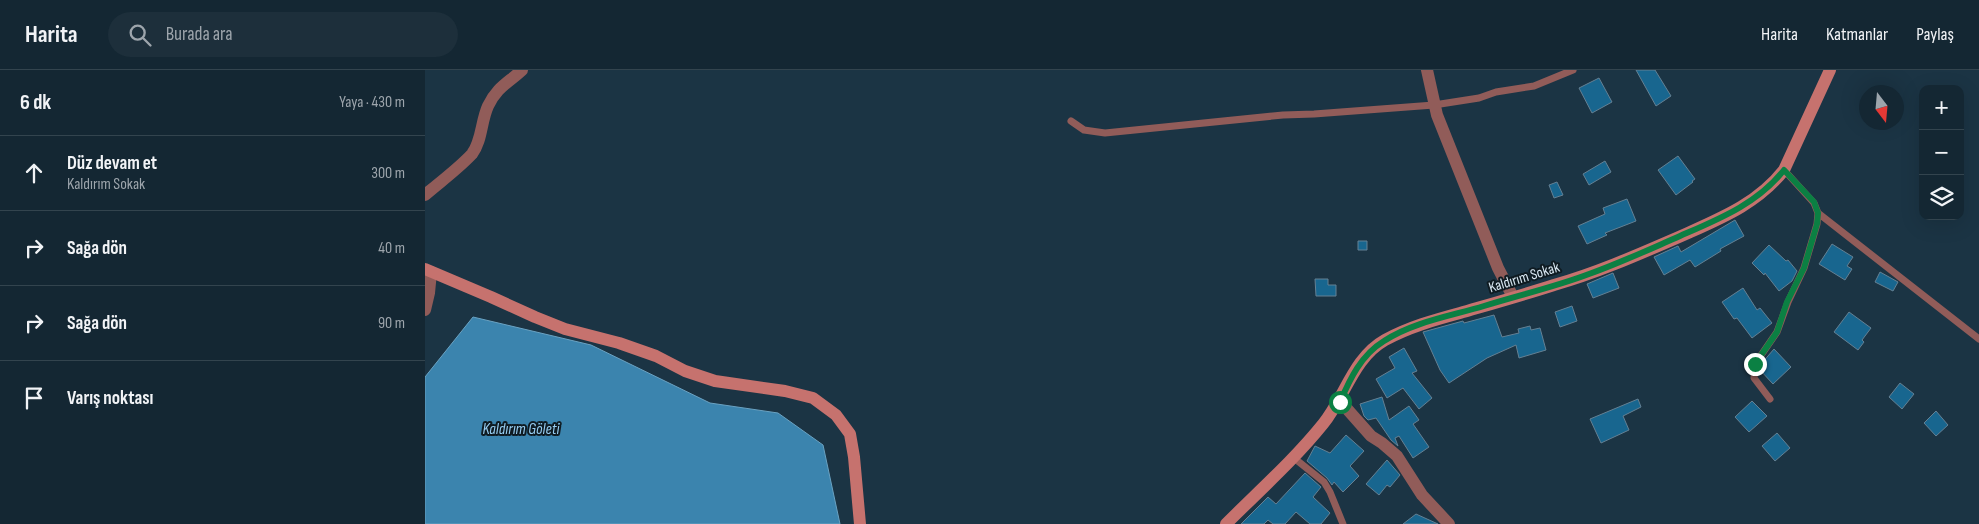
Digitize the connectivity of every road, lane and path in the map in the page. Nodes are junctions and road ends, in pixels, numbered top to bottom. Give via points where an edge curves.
1 (521, 70) edge
2 (1427, 70) edge
3 (1573, 70) edge
4 (1829, 70) edge
5 (1434, 105) junction
6 (1071, 122) dead end
7 (1784, 170) junction
8 (425, 195) edge
9 (1818, 213) junction
10 (428, 270) edge
11 (1513, 297) junction
12 (425, 310) edge
13 (1979, 339) edge
14 (1769, 399) dead end
15 (1340, 402) junction
16 (1294, 458) junction
17 (860, 524) edge
18 (1226, 524) edge
19 (1343, 524) edge
20 (1449, 524) edge

1 - 8 street via 507,80 487,107 473,153
2 - 5 street
3 - 5 lane via 1526,88
4 - 7 street, Kaldırım Sokak
5 - 6 lane via 1283,115 1105,133 1083,130
5 - 11 street via 1498,268
7 - 9 lane via 1814,202
7 - 11 street, Kaldırım Sokak via 1762,194 1726,216 1589,274
9 - 13 lane
9 - 14 lane via 1812,248 1800,279 1787,302 1777,332 1755,364 1754,378
10 - 12 street via 429,293
10 - 17 street via 565,329 657,356 715,382 813,398 836,414 850,434
11 - 15 street, Kaldırım Sokak via 1431,321 1383,341 1353,374
15 - 16 street, Kaldırım Sokak
15 - 20 street via 1371,436 1397,456 1422,495
16 - 18 street, Kaldırım Sokak
16 - 19 lane via 1324,482

